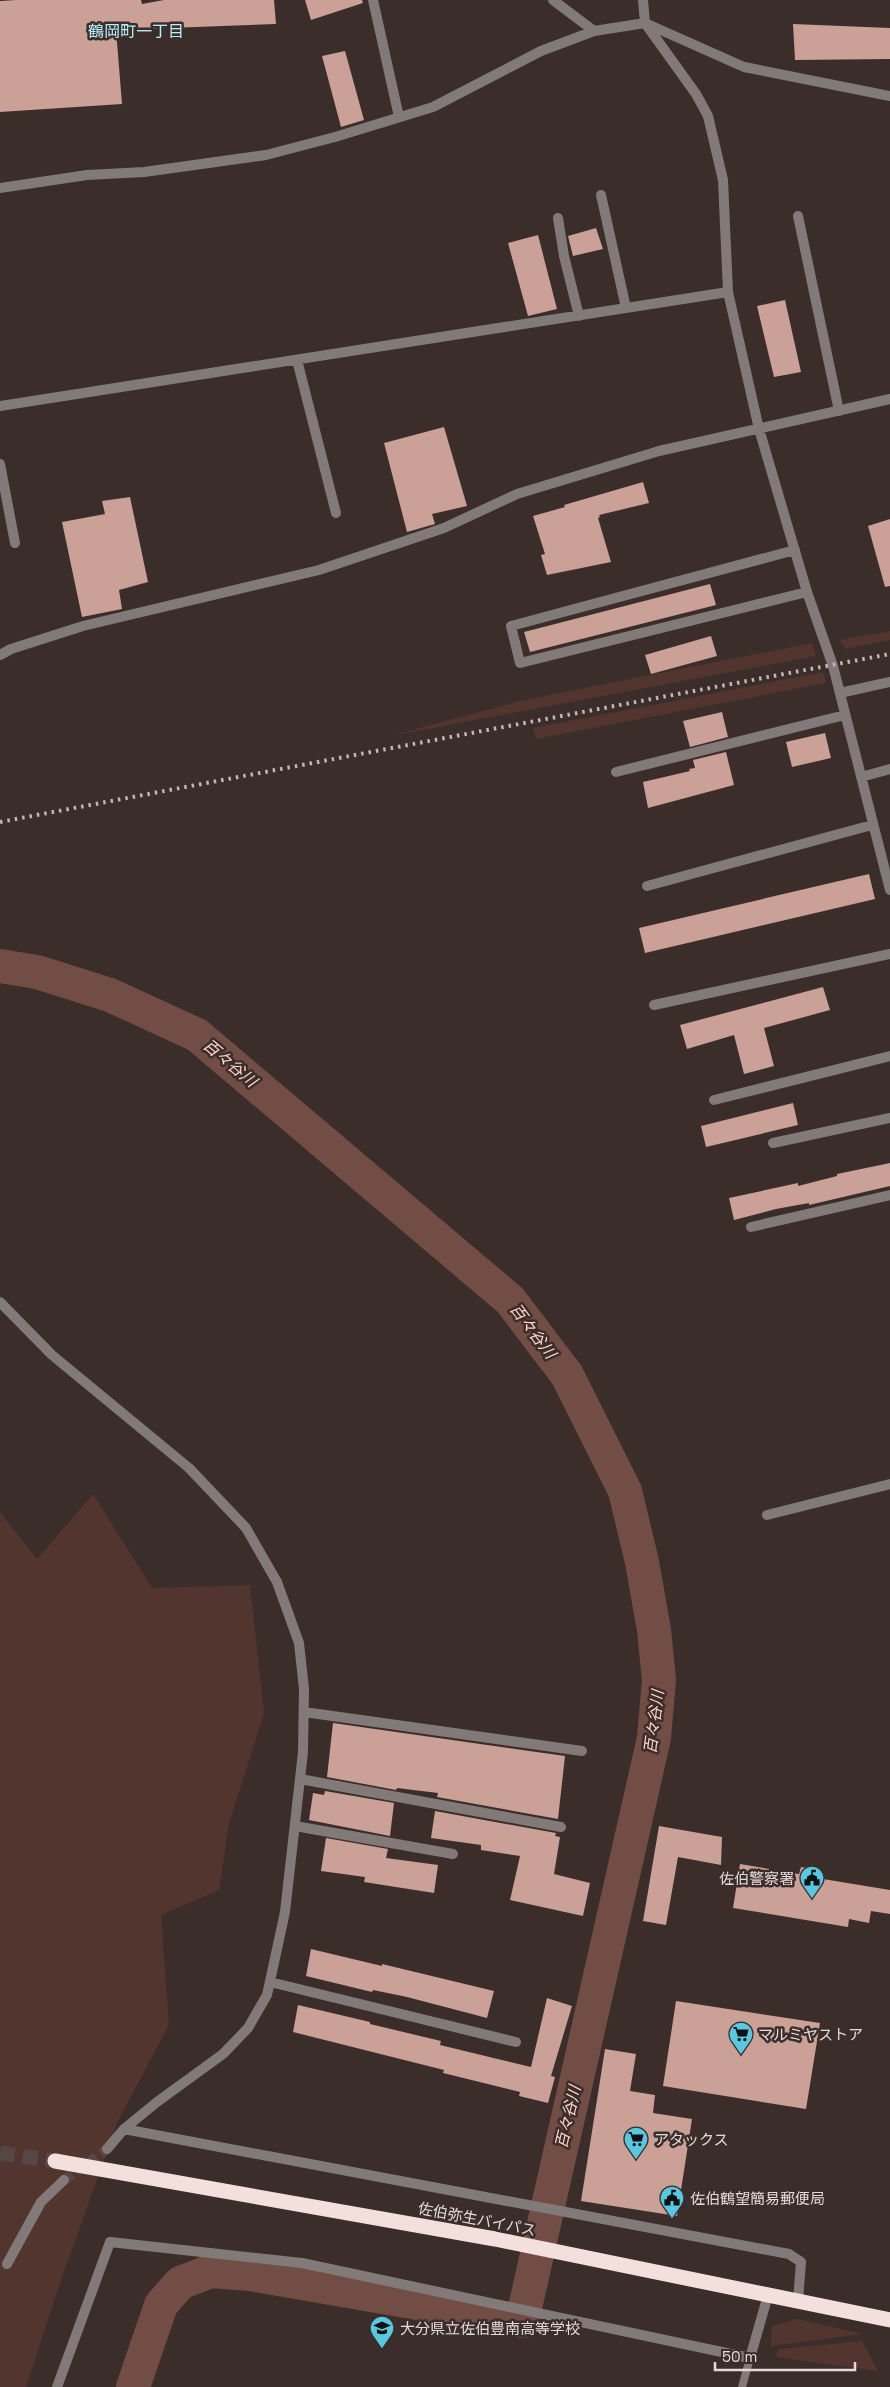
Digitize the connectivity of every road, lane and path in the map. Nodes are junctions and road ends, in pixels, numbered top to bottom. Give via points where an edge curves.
1 (373, 0) edge
2 (553, 0) edge
3 (643, 0) edge
4 (645, 23) junction
5 (594, 31) junction
6 (890, 96) edge
7 (399, 117) junction
8 (0, 188) edge
9 (601, 195) dead end
10 (798, 216) dead end
11 (558, 218) dead end
12 (728, 292) junction
13 (626, 308) junction
14 (579, 316) junction
15 (297, 360) junction
16 (890, 399) edge
17 (0, 406) edge
18 (839, 411) junction
19 (759, 429) junction
20 (0, 464) edge
21 (336, 513) dead end
22 (15, 543) dead end
23 (795, 550) junction
24 (807, 592) junction
25 (0, 655) edge
26 (890, 682) edge
27 (840, 693) junction
28 (845, 715) junction
29 (890, 769) edge
30 (616, 772) dead end
31 (861, 776) junction
32 (872, 824) junction
33 (889, 883) edge
34 (648, 886) dead end
35 (890, 954) edge
36 (654, 1005) dead end
37 (890, 1056) edge
38 (714, 1100) dead end
39 (890, 1118) edge
40 (773, 1143) dead end
41 (890, 1196) edge
42 (751, 1227) dead end
43 (0, 1302) edge
44 (890, 1484) edge
45 (767, 1515) dead end
46 (304, 1712) junction
47 (582, 1751) dead end
48 (300, 1779) junction
49 (295, 1826) junction
50 (562, 1827) dead end
51 (453, 1854) dead end
52 (270, 1982) junction
53 (516, 2042) dead end
54 (124, 2129) junction
55 (107, 2149) tunnel mouth
56 (55, 2161) tunnel mouth
57 (64, 2180) tunnel mouth
58 (7, 2264) dead end
59 (768, 2294) junction
60 (798, 2301) junction
61 (890, 2320) edge
62 (750, 2358) junction
63 (57, 2387) edge
64 (742, 2387) edge

1 - 7 street
2 - 5 street
3 - 4 street
4 - 5 street
4 - 6 street via 744,67
4 - 12 street via 708,116 723,180
5 - 7 street via 540,51 433,107
7 - 8 street via 266,156 144,172 87,175
9 - 13 street
10 - 18 street
11 - 14 street
12 - 13 street
12 - 19 street
13 - 14 street
14 - 15 street
15 - 17 street
15 - 21 street
16 - 18 street
18 - 19 street
19 - 23 street
19 - 25 street via 658,451 517,494 444,528 319,570 83,626
20 - 22 street
23 - 24 street
23 - 24 street via 511,626 520,663
24 - 27 street
26 - 27 street
27 - 28 street
28 - 30 street
28 - 31 street
29 - 31 street
31 - 32 street
32 - 33 street
32 - 34 street
35 - 36 street
37 - 38 street
39 - 40 street
41 - 42 street
43 - 46 street via 52,1355 189,1468 246,1528 277,1582 299,1642
44 - 45 street
46 - 47 street
46 - 48 street
48 - 49 street
48 - 50 street
49 - 51 street
49 - 52 street via 285,1912
52 - 53 street
52 - 54 street via 267,1995 248,2028 223,2054
54 - 55 street
54 - 60 street via 789,2254 801,2262
56 - 59 highway, 佐伯弥生バイパス via 495,2239
57 - 58 street via 41,2202
59 - 60 highway, 佐伯弥生バイパス
59 - 62 street
60 - 61 highway, 佐伯弥生バイパス
62 - 63 street via 302,2263 110,2242
62 - 64 lane

